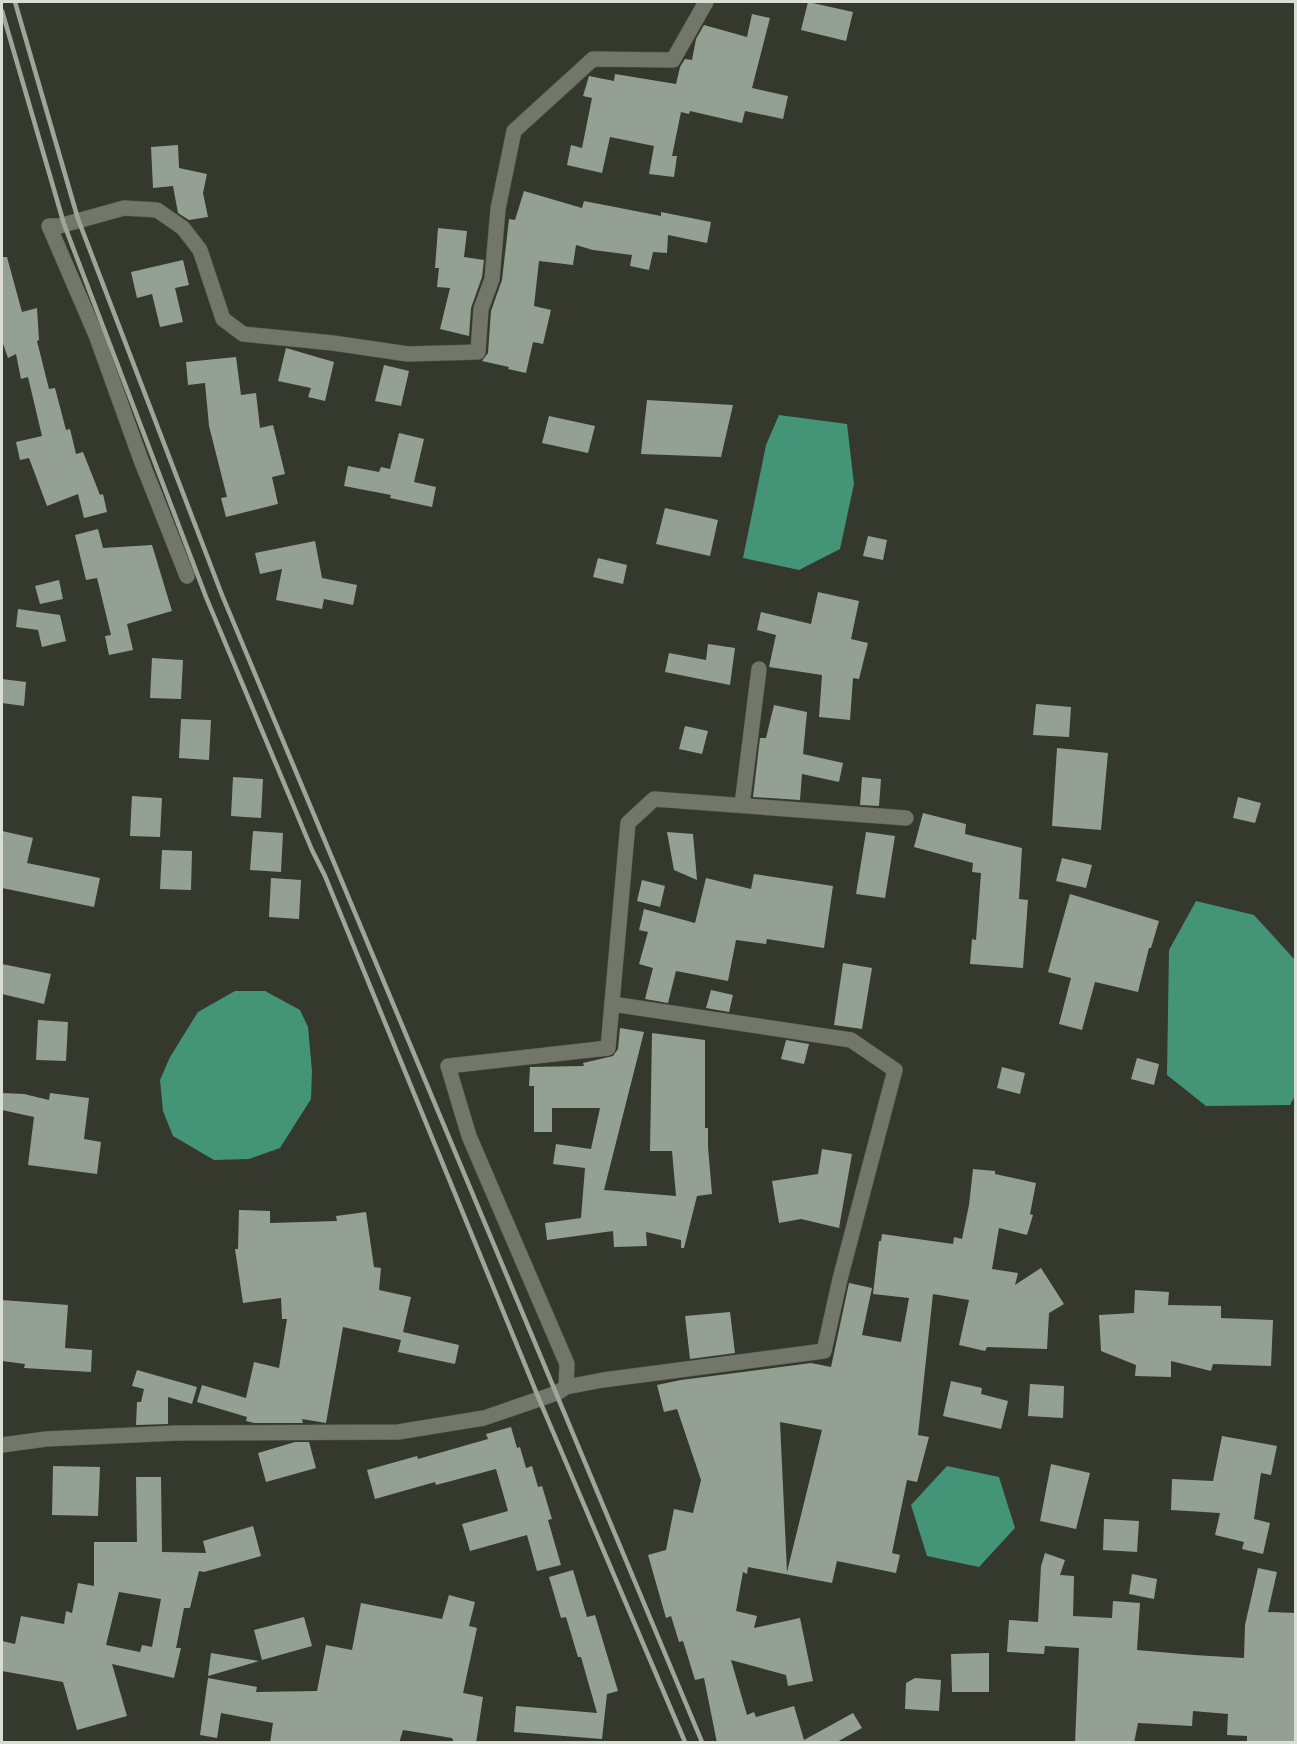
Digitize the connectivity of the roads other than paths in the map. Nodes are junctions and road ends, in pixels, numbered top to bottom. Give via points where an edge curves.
1 (706, 2) edge
2 (187, 576) dead end
3 (759, 669) dead end
4 (742, 805) junction
5 (906, 818) dead end
6 (612, 1004) junction
7 (566, 1388) junction
8 (2, 1445) edge

1 - 2 street via 673,60 593,59 514,131 498,209 492,279 480,309 478,352 408,354 243,334 223,320 200,250 183,228 157,210 124,208 50,226 96,335
3 - 4 street
4 - 5 street
4 - 6 street via 654,799 628,823
6 - 7 street via 608,1048 448,1066 469,1136 567,1364
6 - 7 street via 851,1040 894,1070 824,1351
7 - 8 street via 484,1418 398,1432 177,1433

